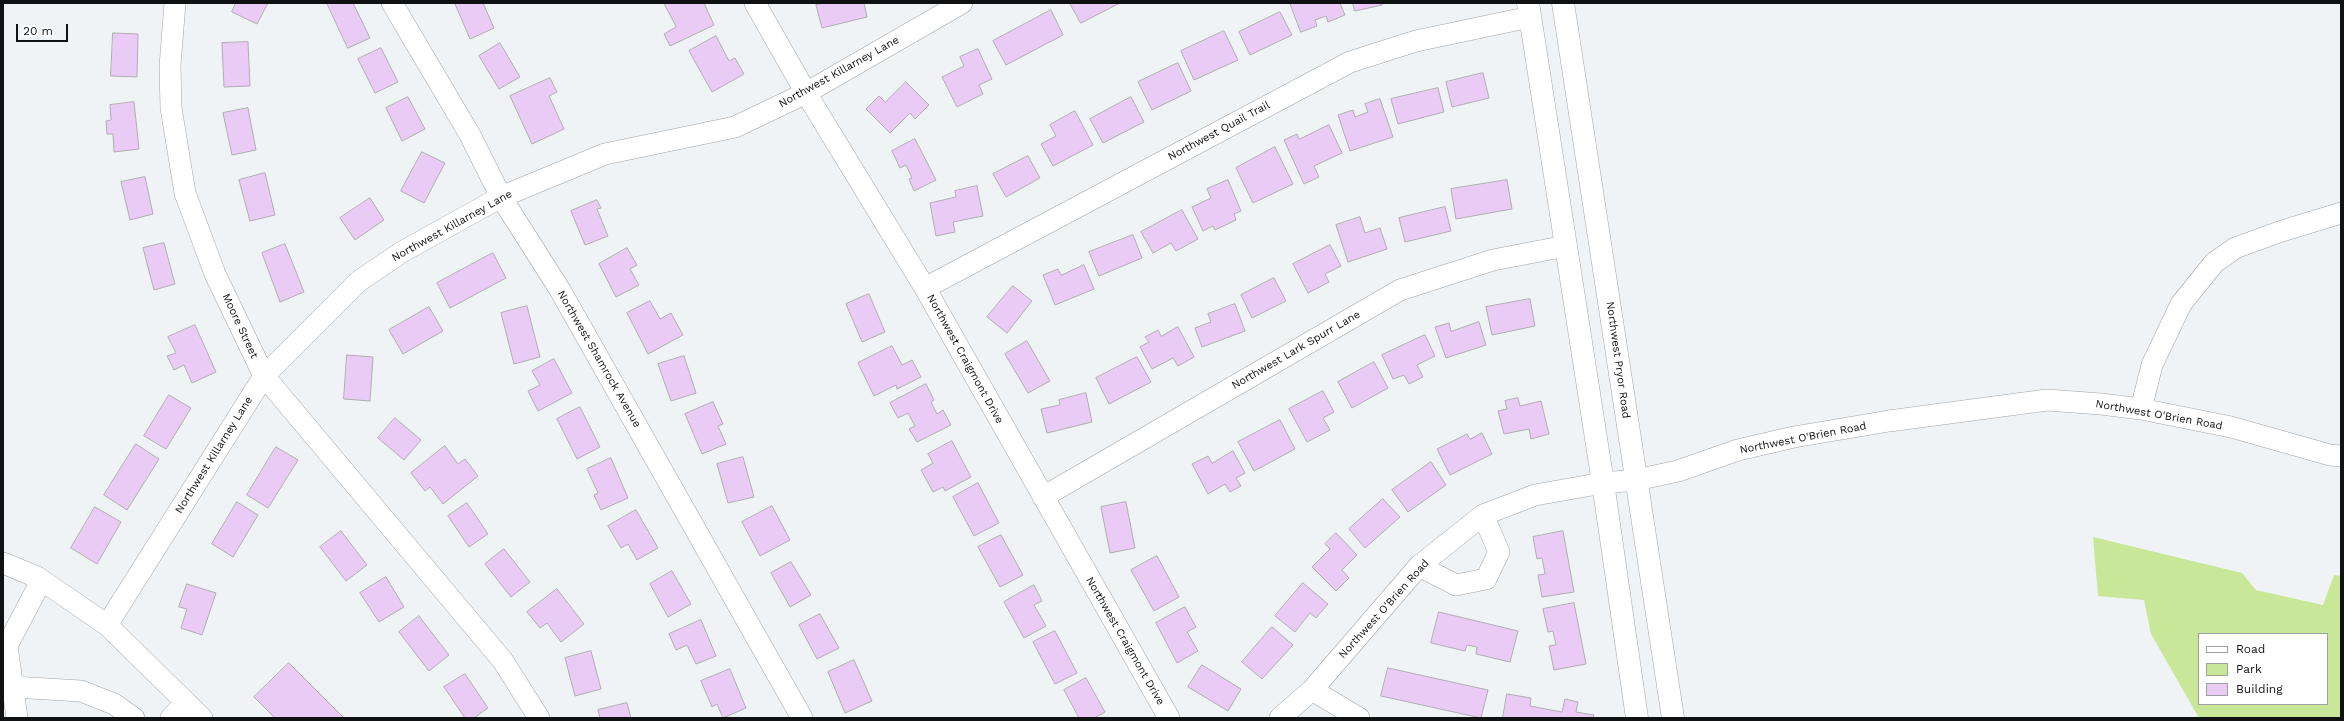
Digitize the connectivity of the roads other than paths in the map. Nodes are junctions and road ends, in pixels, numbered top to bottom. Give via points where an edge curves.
1 (174, 3) edge
2 (392, 3) edge
3 (755, 3) edge
4 (962, 3) edge
5 (1562, 3) edge
6 (1529, 10) edge
7 (806, 93) junction
8 (501, 197) junction
9 (2341, 213) edge
10 (1566, 246) junction
11 (925, 288) junction
12 (264, 376) junction
13 (2141, 409) junction
14 (2341, 456) edge
15 (1636, 480) junction
16 (1603, 483) junction
17 (1044, 497) junction
18 (1483, 515) junction
19 (3, 563) edge
20 (1420, 566) junction
21 (42, 581) junction
22 (107, 625) junction
23 (12, 687) junction
24 (1312, 690) junction
25 (186, 702) junction
26 (17, 718) edge
27 (134, 718) edge
28 (171, 718) edge
29 (202, 718) edge
30 (539, 718) edge
31 (802, 718) edge
32 (1170, 718) edge
33 (1280, 718) edge
34 (1358, 718) edge
35 (1637, 718) edge
36 (1672, 718) edge

1 - 12 street, Moore Street via 170,66 171,108 185,193 215,274
2 - 8 street, Northwest Shamrock Avenue via 470,135
3 - 7 street, Northwest Craigmont Drive
4 - 7 street, Northwest Killarney Lane
5 - 15 main road, Northwest Pryor Road
6 - 10 main road
6 - 11 street, Northwest Quail Trail via 1350,62
7 - 8 street, Northwest Killarney Lane via 735,127 605,154
7 - 11 street, Northwest Craigmont Drive
8 - 12 street, Northwest Killarney Lane via 402,252 359,281
8 - 31 street, Northwest Shamrock Avenue via 560,290
9 - 13 street via 2282,230 2235,248 2214,263 2182,304 2152,365
10 - 16 main road
10 - 17 street, Northwest Lark Spurr Lane via 1493,260 1400,290
11 - 17 street, Northwest Craigmont Drive
12 - 22 street, Northwest Killarney Lane
12 - 30 street, Moore Street via 503,661
13 - 14 street, Northwest O'Brien Road via 2231,427
13 - 15 street, Northwest O'Brien Road via 2047,400 1889,421 1738,450 1678,470
15 - 16 street, Northwest O'Brien Road
15 - 36 main road, Northwest Pryor Road
16 - 18 street, Northwest O'Brien Road via 1535,495
16 - 35 main road
17 - 32 street, Northwest Craigmont Drive
18 - 20 street, Northwest O'Brien Road
18 - 20 street via 1498,552 1486,579 1456,585
19 - 21 street
20 - 24 street, Northwest O'Brien Road
21 - 22 street
21 - 23 street via 7,646
22 - 25 street
23 - 26 street
23 - 27 street via 81,691 114,704
24 - 33 street, Northwest O'Brien Road
24 - 34 street
25 - 28 street
25 - 29 street

